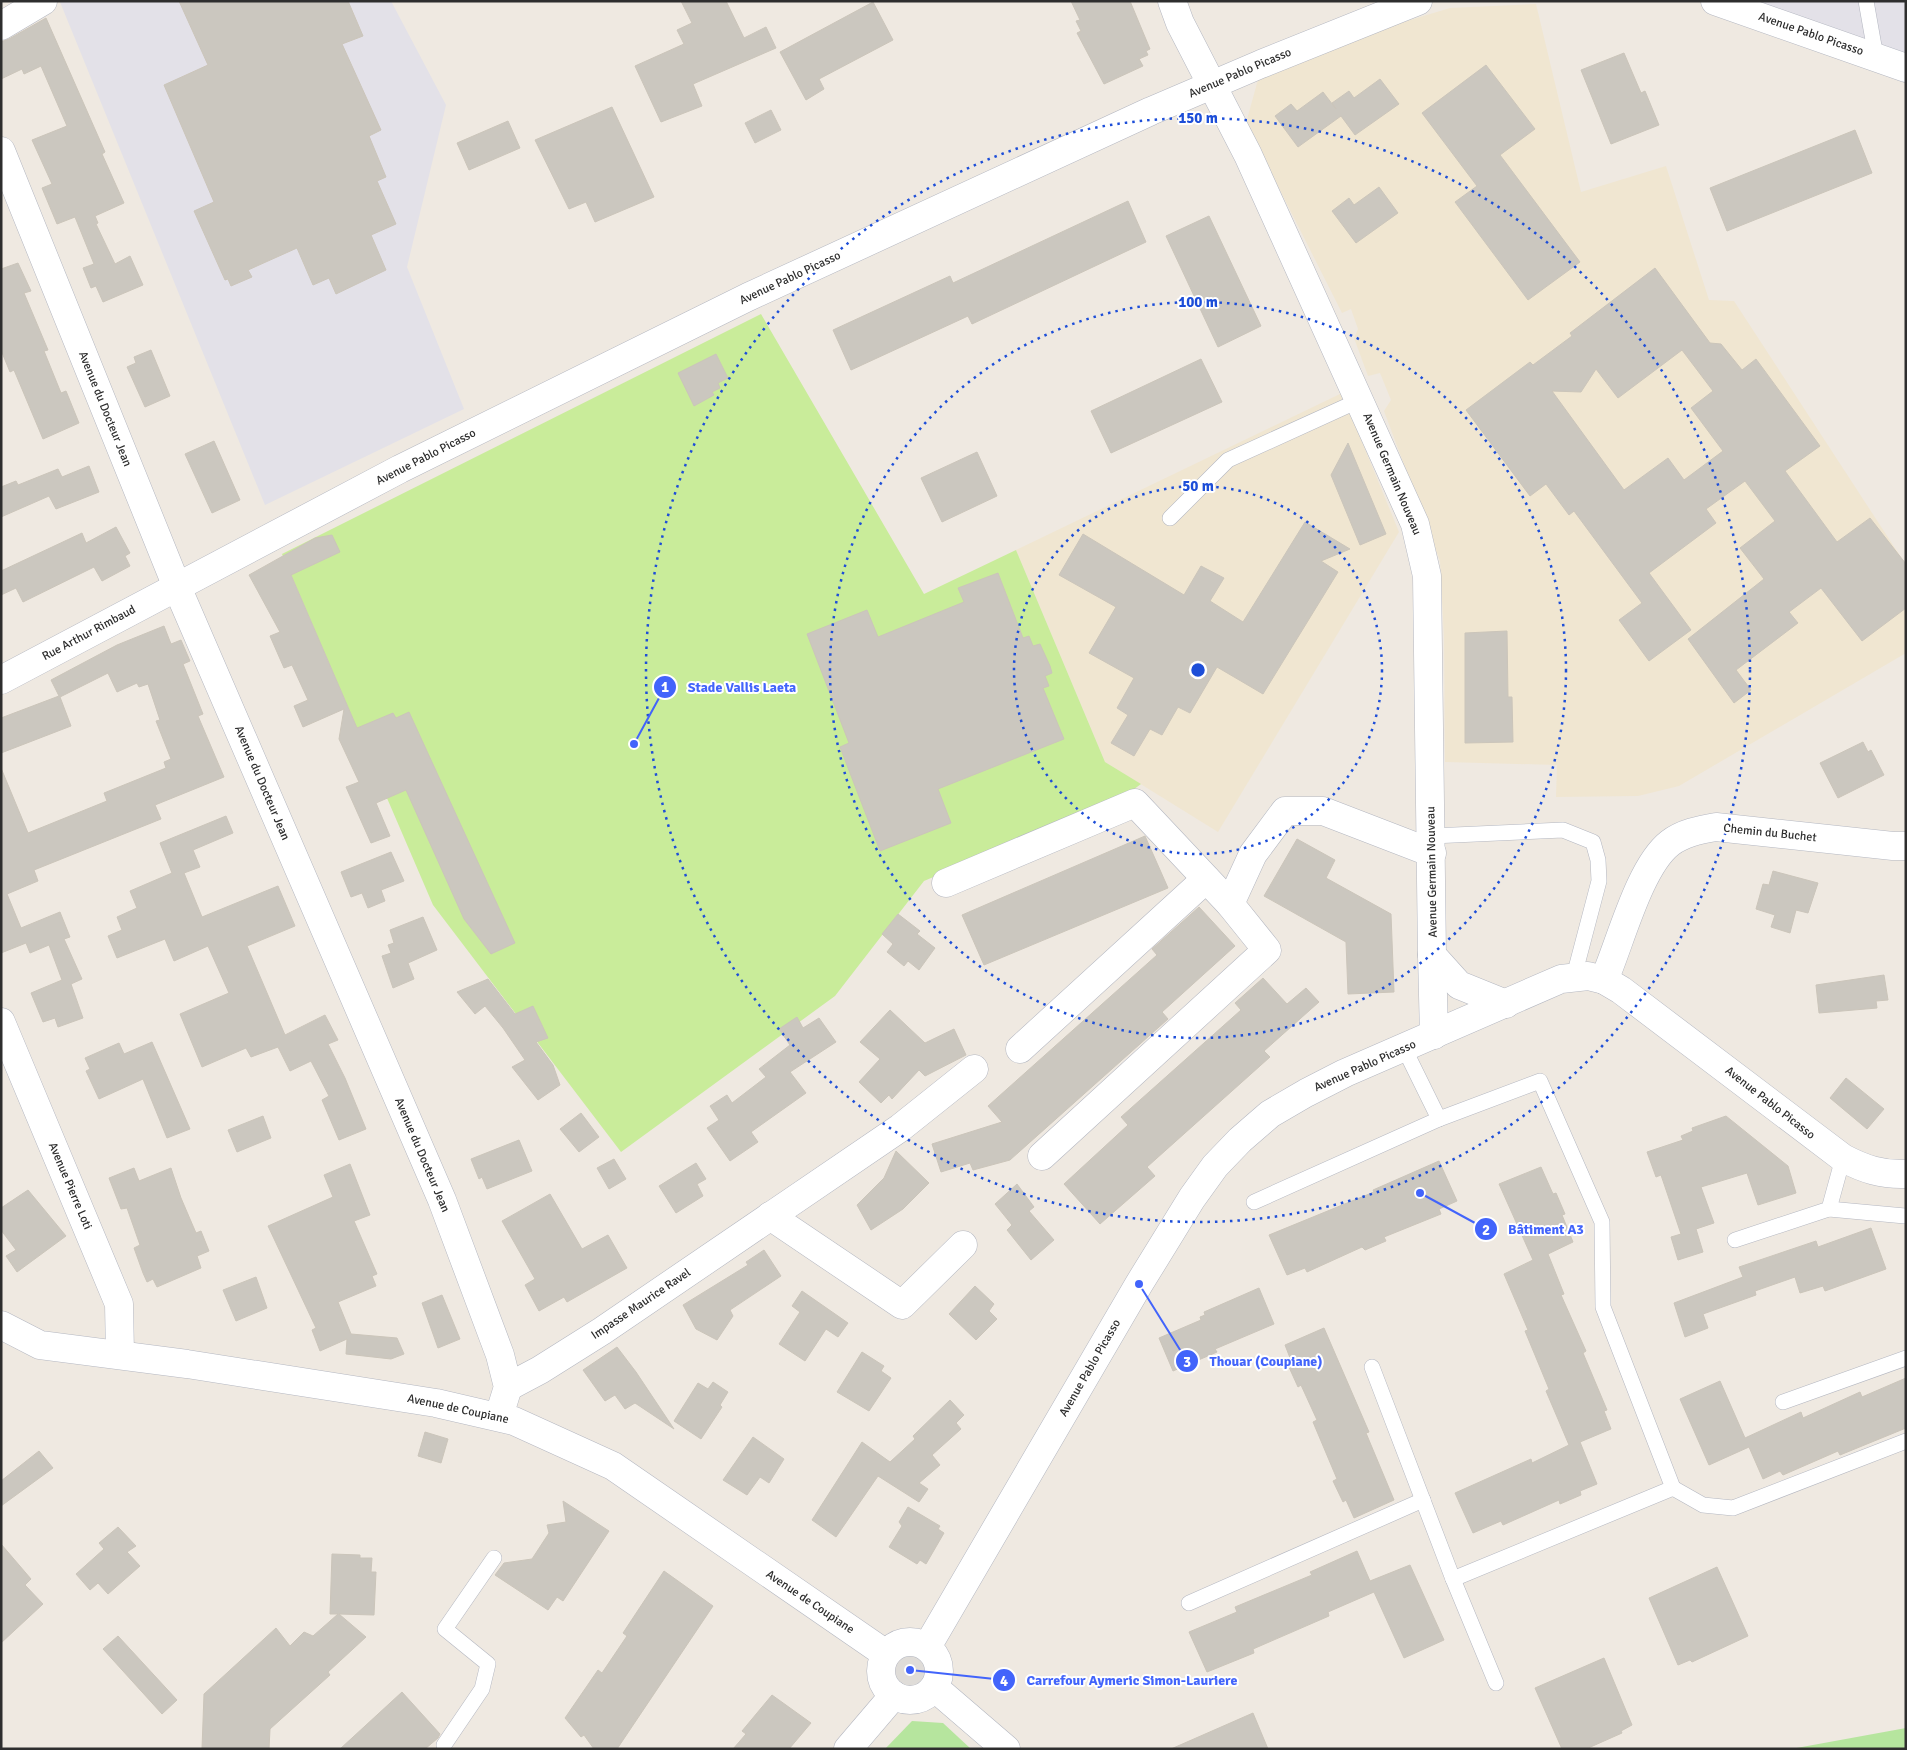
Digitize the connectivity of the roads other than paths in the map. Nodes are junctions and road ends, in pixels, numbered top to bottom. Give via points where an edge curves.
1 (43, 1) edge
2 (1172, 1) edge
3 (1417, 1) edge
4 (1715, 1) edge
5 (1866, 1) edge
6 (1, 26) edge
7 (1876, 57) junction
8 (1906, 68) edge
9 (1212, 86) junction
10 (1, 151) edge
11 (1360, 400) junction
12 (1170, 518) dead end
13 (177, 587) junction
14 (1, 680) edge
15 (1432, 845) junction
16 (1906, 846) edge
17 (1206, 879) junction
18 (946, 883) dead end
19 (1230, 904) junction
20 (1432, 955) junction
21 (1574, 976) junction
22 (1604, 980) junction
23 (1506, 1004) junction
24 (1, 1022) edge
25 (1434, 1035) junction
26 (1404, 1048) junction
27 (1020, 1049) dead end
28 (974, 1069) dead end
29 (1439, 1119) junction
30 (1042, 1156) dead end
31 (1843, 1158) junction
32 (1906, 1174) edge
33 (1254, 1202) dead end
34 (1829, 1209) junction
35 (770, 1216) junction
36 (1905, 1216) edge
37 (1736, 1240) dead end
38 (963, 1245) dead end
39 (1, 1325) edge
40 (120, 1354) junction
41 (1906, 1358) edge
42 (1372, 1367) dead end
43 (508, 1387) junction
44 (1783, 1402) dead end
45 (499, 1416) junction
46 (1906, 1442) edge
47 (1672, 1488) junction
48 (1423, 1500) junction
49 (494, 1558) dead end
50 (1453, 1579) junction
51 (1189, 1604) dead end
52 (927, 1647) junction
53 (886, 1654) junction
54 (1496, 1683) dead end
55 (935, 1688) junction
56 (894, 1695) junction
57 (444, 1745) dead end
58 (848, 1749) edge
59 (1006, 1749) edge

1 - 6 street
2 - 9 street, Avenue Germain Nouveau
3 - 9 street, Avenue Pablo Picasso
4 - 7 street, Avenue Pablo Picasso
5 - 7 lane
7 - 8 street, Avenue Pablo Picasso
9 - 11 street, Avenue Germain Nouveau via 1248,155
9 - 13 street, Avenue Pablo Picasso via 748,297 400,469
10 - 13 street, Avenue du Docteur Jean
11 - 12 lane via 1228,460
11 - 15 street, Avenue Germain Nouveau via 1415,524 1427,576
13 - 14 street, Rue Arthur Rimbaud
13 - 43 street, Avenue du Docteur Jean via 442,1200 500,1355
15 - 19 street via 1323,811 1285,811 1253,854
15 - 20 street, Avenue Germain Nouveau
15 - 21 lane via 1563,830 1593,842 1598,860 1598,881
16 - 22 street, Chemin du Buchet via 1716,827 1692,831 1669,844 1648,868
17 - 18 street via 1135,803
17 - 19 street
17 - 27 street
19 - 30 street via 1267,950
20 - 23 street, Avenue Germain Nouveau via 1459,985
20 - 25 street, Avenue Germain Nouveau
21 - 22 street, Avenue Pablo Picasso
21 - 23 street, Avenue Pablo Picasso
22 - 31 street, Avenue Pablo Picasso via 1642,1004
23 - 25 street, Avenue Pablo Picasso
24 - 40 street, Avenue Pierre Loti via 119,1304
25 - 26 street, Avenue Pablo Picasso
26 - 29 lane
26 - 52 street, Avenue Pablo Picasso via 1345,1073 1270,1114 1215,1166 1139,1284
28 - 35 street, Impasse Maurice Ravel via 900,1128
29 - 33 lane
29 - 47 lane via 1540,1081 1602,1222 1603,1306
31 - 32 street, Avenue Pablo Picasso via 1864,1169 1888,1175
31 - 34 lane
34 - 36 lane
34 - 37 lane
35 - 38 street via 902,1306
35 - 43 street, Impasse Maurice Ravel via 602,1332
39 - 40 street, Avenue de Coupiane via 40,1345
40 - 45 street, Avenue de Coupiane via 436,1403
41 - 44 lane
42 - 48 lane
43 - 45 street
45 - 53 street, Avenue de Coupiane via 613,1466
46 - 47 lane via 1732,1508 1703,1505
47 - 50 lane
48 - 50 lane
48 - 51 lane
49 - 57 lane via 445,1629 488,1664 482,1689
50 - 54 lane
52 - 53 street via 902,1642
52 - 55 street via 937,1658 940,1668
53 - 56 street via 880,1672 887,1689
55 - 56 street via 920,1699
55 - 59 street
56 - 58 street

